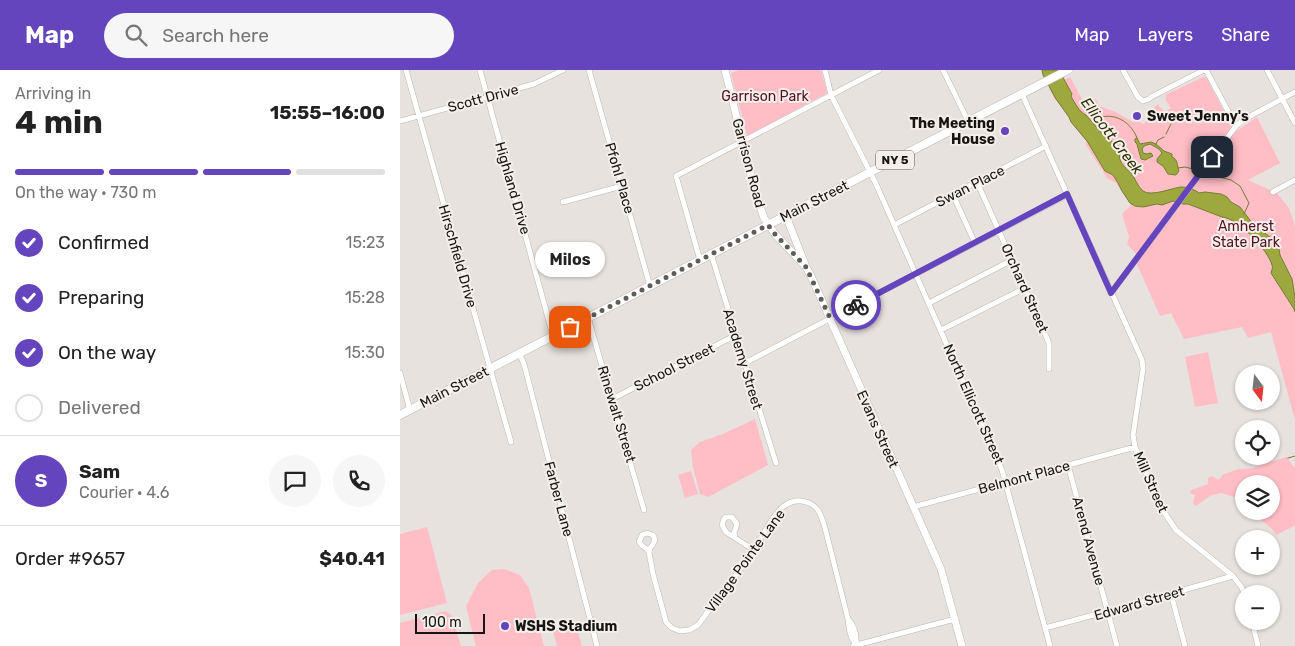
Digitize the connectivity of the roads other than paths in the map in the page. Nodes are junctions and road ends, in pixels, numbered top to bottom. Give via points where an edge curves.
1 (406, 70) edge
2 (480, 70) edge
3 (589, 70) edge
4 (725, 70) edge
5 (824, 70) edge
6 (879, 70) edge
7 (943, 70) edge
8 (1123, 70) edge
9 (1205, 70) edge
10 (1268, 70) edge
11 (560, 71) edge
12 (1065, 72) edge
13 (1295, 92) edge
14 (1022, 94) junction
15 (831, 95) junction
16 (487, 97) junction
17 (1282, 100) junction
18 (419, 115) junction
19 (400, 120) edge
20 (968, 122) junction
21 (1295, 123) edge
22 (1236, 126) junction
23 (743, 141) junction
24 (1046, 146) junction
25 (871, 172) junction
26 (1295, 180) edge
27 (977, 182) junction
28 (622, 186) junction
29 (1273, 192) dead end
30 (953, 194) junction
31 (1067, 194) junction
32 (563, 202) dead end
33 (786, 216) junction
34 (768, 225) junction
35 (894, 225) junction
36 (998, 230) junction
37 (975, 243) junction
38 (711, 254) junction
39 (700, 260) junction
40 (1012, 260) junction
41 (806, 267) junction
42 (916, 274) junction
43 (650, 286) junction
44 (1024, 288) junction
45 (1111, 293) junction
46 (929, 303) junction
47 (588, 318) junction
48 (830, 318) junction
49 (941, 330) junction
50 (736, 335) junction
51 (553, 336) junction
52 (519, 353) junction
53 (745, 363) junction
54 (490, 369) junction
55 (1049, 369) dead end
56 (400, 374) edge
57 (612, 399) junction
58 (410, 410) junction
59 (400, 415) edge
60 (511, 442) dead end
61 (1135, 447) junction
62 (776, 464) dead end
63 (1068, 465) junction
64 (1006, 482) junction
65 (913, 507) junction
66 (644, 510) dead end
67 (736, 538) dead end
68 (754, 550) junction
69 (649, 552) dead end
70 (1233, 576) junction
71 (1240, 585) edge
72 (1171, 594) junction
73 (1108, 612) junction
74 (955, 620) junction
75 (1045, 628) junction
76 (1254, 630) edge
77 (597, 646) edge
78 (855, 646) edge
79 (962, 646) edge
80 (1050, 646) edge
81 (1117, 646) edge
82 (1185, 646) edge
83 (1258, 646) edge

1 - 18 street, Hirschfield Drive
2 - 16 street, Highland Drive
3 - 28 street, Pfohl Place
4 - 23 street, Garrison Road
5 - 15 street, North Ellicott Street
6 - 15 street
7 - 20 street
8 - 9 street via 1140,99 1145,101
9 - 22 street
10 - 17 street
11 - 16 street, Scott Drive via 534,84
12 - 14 main road, Main Street / NY 5
13 - 17 street
14 - 20 main road, Main Street / NY 5
14 - 24 street, Mill Street
15 - 23 street
15 - 25 street, North Ellicott Street
16 - 18 street, Scott Drive
16 - 51 street, Highland Drive
17 - 21 street
17 - 22 street
18 - 19 street, Scott Drive
18 - 54 street, Hirschfield Drive
20 - 25 main road, Main Street / NY 5
22 - 45 street
23 - 34 street, Garrison Road
23 - 39 street via 676,176
24 - 27 street, Swan Place
24 - 31 street, Mill Street
25 - 33 main road, Main Street / NY 5
25 - 35 street, North Ellicott Street
26 - 29 street
27 - 30 street, Swan Place
27 - 36 street, Orchard Street
28 - 32 street
28 - 43 street, Pfohl Place
30 - 35 street, Swan Place
30 - 37 street
31 - 36 street
31 - 45 street, Mill Street
33 - 34 main road, Main Street / NY 5
33 - 41 street
34 - 38 main road, Main Street / NY 5
34 - 41 street, Evans Street
35 - 42 street, North Ellicott Street
36 - 37 street
36 - 40 street, Orchard Street
37 - 42 street
38 - 39 main road, Main Street / NY 5
38 - 50 street, Academy Street
39 - 43 main road, Main Street / NY 5
40 - 44 street, Orchard Street
40 - 46 street
41 - 48 street, Evans Street
42 - 46 street, North Ellicott Street
42 - 48 street
43 - 47 main road, Main Street / NY 5
44 - 49 street
44 - 55 street, Orchard Street via 1049,342
45 - 61 street, Mill Street via 1142,360
46 - 49 street, North Ellicott Street
47 - 51 main road, Main Street / NY 5
47 - 57 street, Rinewalt Street
48 - 53 street
48 - 65 street, Evans Street
49 - 64 street, North Ellicott Street
50 - 53 street, Academy Street
50 - 57 street, School Street
51 - 52 main road, Main Street / NY 5
52 - 54 main road, Main Street / NY 5
52 - 77 street, Farber Lane
53 - 62 street, Academy Street
54 - 58 main road, Main Street / NY 5
54 - 60 street, Hirschfield Drive
56 - 58 street
57 - 66 street, Rinewalt Street
58 - 59 main road, Main Street / NY 5
61 - 63 street, Belmont Place
61 - 70 street, Mill Street via 1164,512 1176,530
63 - 64 street, Belmont Place
63 - 73 street, Arend Avenue
64 - 65 street, Belmont Place
64 - 75 street, North Ellicott Street
65 - 74 street, Evans Street via 941,569
67 - 68 street
68 - 69 street, Village Pointe Lane via 698,625 680,631 666,622
68 - 78 street, Village Pointe Lane via 784,505 801,501 818,510
70 - 71 street, Mill Street
70 - 72 street, Edward Street
72 - 73 street, Edward Street
72 - 82 street
73 - 75 street, Edward Street
73 - 81 street, Arend Avenue
74 - 78 street
74 - 79 street, Evans Street
75 - 80 street, North Ellicott Street
76 - 83 street

